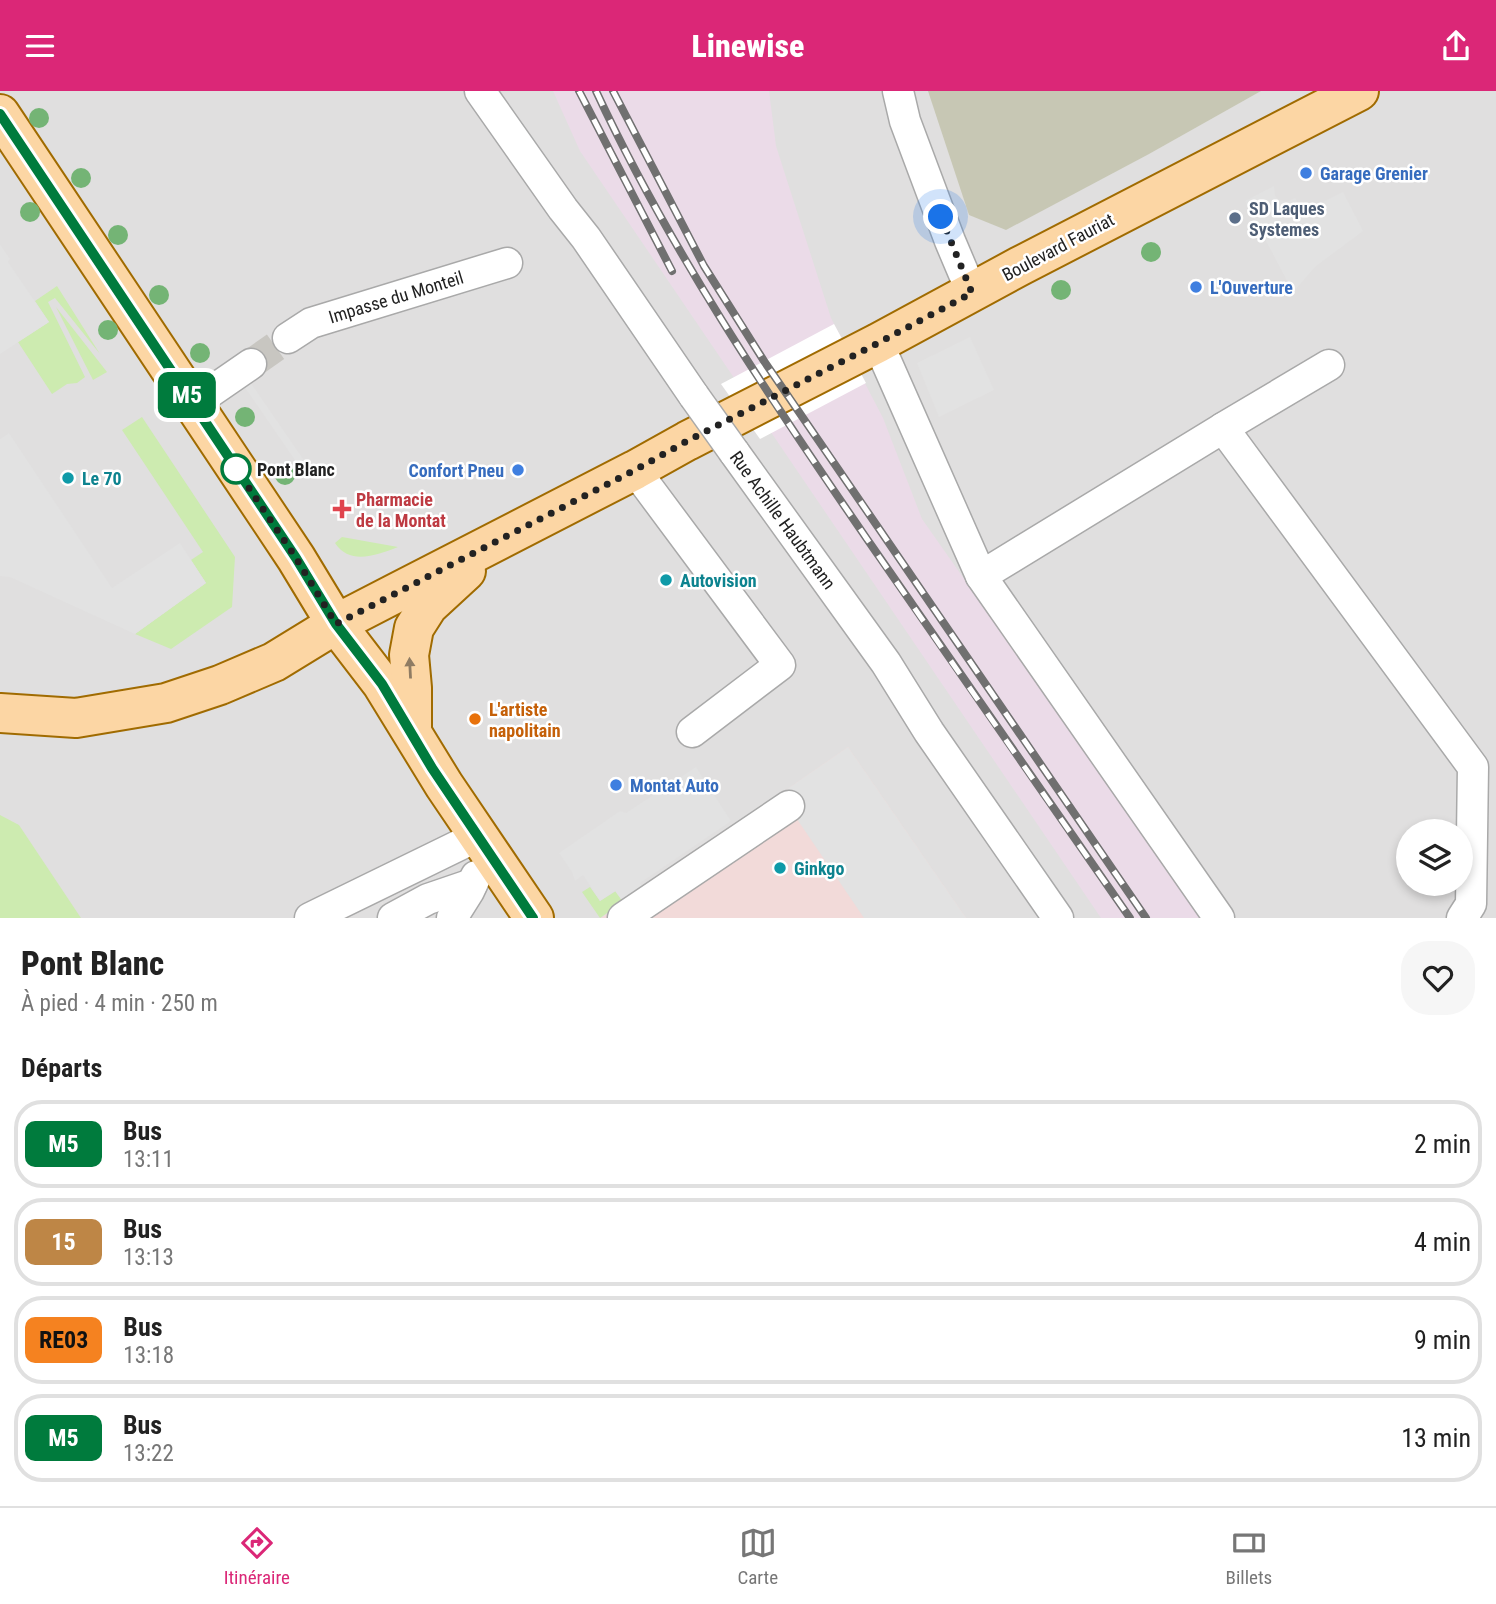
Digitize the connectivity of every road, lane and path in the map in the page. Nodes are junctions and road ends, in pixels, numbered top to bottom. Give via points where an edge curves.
1 (480, 91) edge
2 (898, 91) edge
3 (1359, 91) edge
4 (0, 114) edge
5 (506, 263) dead end
6 (972, 293) junction
7 (288, 338) tunnel mouth
8 (878, 343) junction
9 (251, 363) tunnel mouth
10 (1329, 365) dead end
11 (193, 404) junction
12 (1223, 428) junction
13 (635, 470) junction
14 (499, 540) junction
15 (981, 576) junction
16 (336, 624) junction
17 (0, 713) edge
18 (692, 732) dead end
19 (412, 734) junction
20 (789, 806) dead end
21 (473, 876) edge
22 (324, 915) edge
23 (393, 918) edge
24 (446, 918) edge
25 (452, 918) edge
26 (534, 918) edge
27 (623, 918) edge
28 (1058, 918) edge
29 (1219, 918) edge
30 (1462, 918) edge

1 - 28 street, Rue Achille Haubtmann, bridge via 886,663
2 - 6 street via 905,121
3 - 6 main road, Boulevard Fauriat
4 - 11 main road
5 - 7 street, Impasse du Monteil via 311,323
6 - 8 main road, Boulevard Fauriat
8 - 13 main road, Boulevard Fauriat
8 - 15 street
9 - 11 street
10 - 12 street
11 - 16 main road
12 - 15 street
12 - 30 street via 1473,767 1471,904
13 - 14 main road, Boulevard Fauriat
13 - 18 street via 780,665
14 - 16 main road, Boulevard Fauriat
19 -> 14 main road, Boulevard Fauriat via 409,655 414,628 428,606
15 - 29 street
16 - 17 main road, Boulevard Fauriat via 262,667 166,703 76,717
16 - 19 main road via 382,684
19 - 21 main road
20 - 27 street
21 - 22 street
21 - 23 street
21 - 24 street
21 - 25 street
21 - 26 main road

